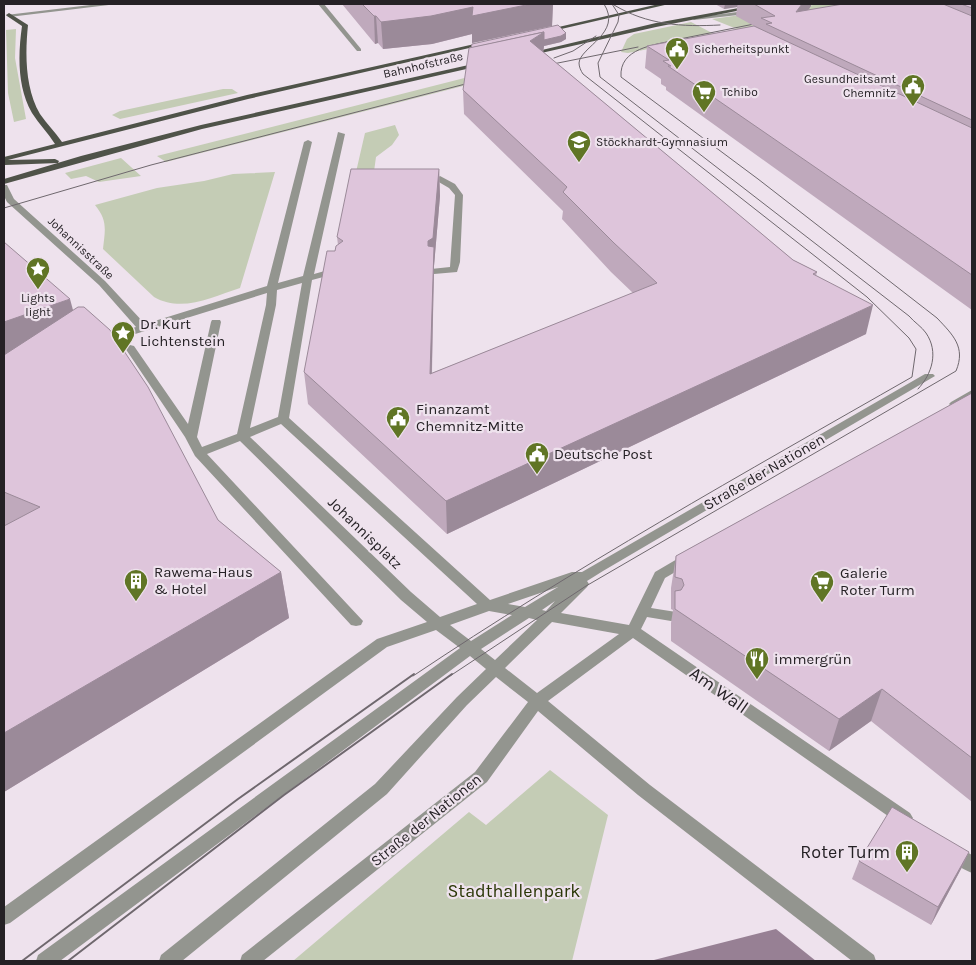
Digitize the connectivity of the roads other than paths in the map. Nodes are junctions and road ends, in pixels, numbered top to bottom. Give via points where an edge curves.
1 (114, 4) edge
2 (321, 4) edge
3 (666, 4) edge
4 (771, 7) edge
5 (7, 15) edge
6 (691, 18) joint
7 (535, 33) edge
8 (498, 41) edge
9 (359, 50) dead end
10 (520, 56) edge
11 (493, 62) edge
12 (341, 134) dead end
13 (308, 142) dead end
14 (59, 144) junction
15 (84, 158) junction
16 (4, 159) edge
17 (4, 163) edge
18 (29, 163) junction
19 (440, 179) edge
20 (4, 181) edge
21 (4, 187) edge
22 (339, 270) edge
23 (434, 271) edge
24 (308, 278) junction
25 (272, 288) junction
26 (216, 322) dead end
27 (142, 327) junction
28 (90, 345) edge
29 (130, 348) dead end
30 (929, 376) dead end
31 (972, 393) edge
32 (947, 408) edge
33 (283, 419) junction
34 (242, 436) junction
35 (191, 437) junction
36 (199, 453) junction
37 (702, 550) edge
38 (598, 568) junction
39 (488, 606) junction
40 (642, 611) junction
41 (526, 612) junction
42 (549, 616) junction
43 (671, 616) dead end
44 (356, 622) dead end
45 (439, 624) junction
46 (633, 631) junction
47 (471, 648) junction
48 (496, 668) junction
49 (538, 700) junction
50 (916, 826) edge
51 (940, 843) edge
52 (972, 865) edge
53 (4, 917) edge
54 (45, 961) edge
55 (168, 961) edge
56 (249, 961) edge
57 (867, 961) edge

1 - 5 street
2 - 9 street
3 - 7 main road
4 - 6 street
5 - 14 main road via 25,25 22,48 24,81 35,110
6 - 10 main road
8 - 14 main road, Bahnhofstraße via 292,86
11 - 15 main road, Bahnhofstraße via 201,127
12 - 24 street
13 - 25 street
14 - 16 main road, Bahnhofstraße
14 - 18 main road, Bahnhofstraße
15 - 18 main road, Bahnhofstraße
15 - 20 main road, Bahnhofstraße
17 - 18 main road, Bahnhofstraße
18 - 20 main road, Bahnhofstraße
19 - 23 street via 452,186 459,196 455,262 454,270
21 - 27 street, Johannisstraße via 10,200 102,284
22 - 24 street
24 - 25 street
24 - 33 street
25 - 27 street
25 - 34 street
26 - 35 street
27 - 28 street
29 - 35 street
30 - 38 street, Straße der Nationen
31 - 32 street
33 - 34 street
33 - 39 street, Johannisplatz
34 - 36 street
34 - 45 street, Johannisplatz via 406,596
35 - 36 street
36 - 44 street
37 - 40 street, Straße der Nationen via 660,575
38 - 39 street, Straße der Nationen
38 - 41 street, Straße der Nationen
38 - 42 street, Straße der Nationen
39 - 41 street, Am Wall
39 - 45 street, Straße der Nationen
40 - 43 street
40 - 46 street, Straße der Nationen
41 - 42 street, Am Wall
41 - 47 street, Straße der Nationen
42 - 46 street, Am Wall
42 - 48 street, Straße der Nationen
45 - 47 street, Johannisplatz
45 - 53 street, Straße der Nationen via 382,643
46 - 49 street, Straße der Nationen
46 - 50 street, Am Wall
47 - 48 street
47 - 54 street, Straße der Nationen
48 - 49 street
48 - 55 street, Straße der Nationen via 381,789
49 - 56 street, Straße der Nationen via 481,777
49 - 57 street via 644,790
51 - 52 street

